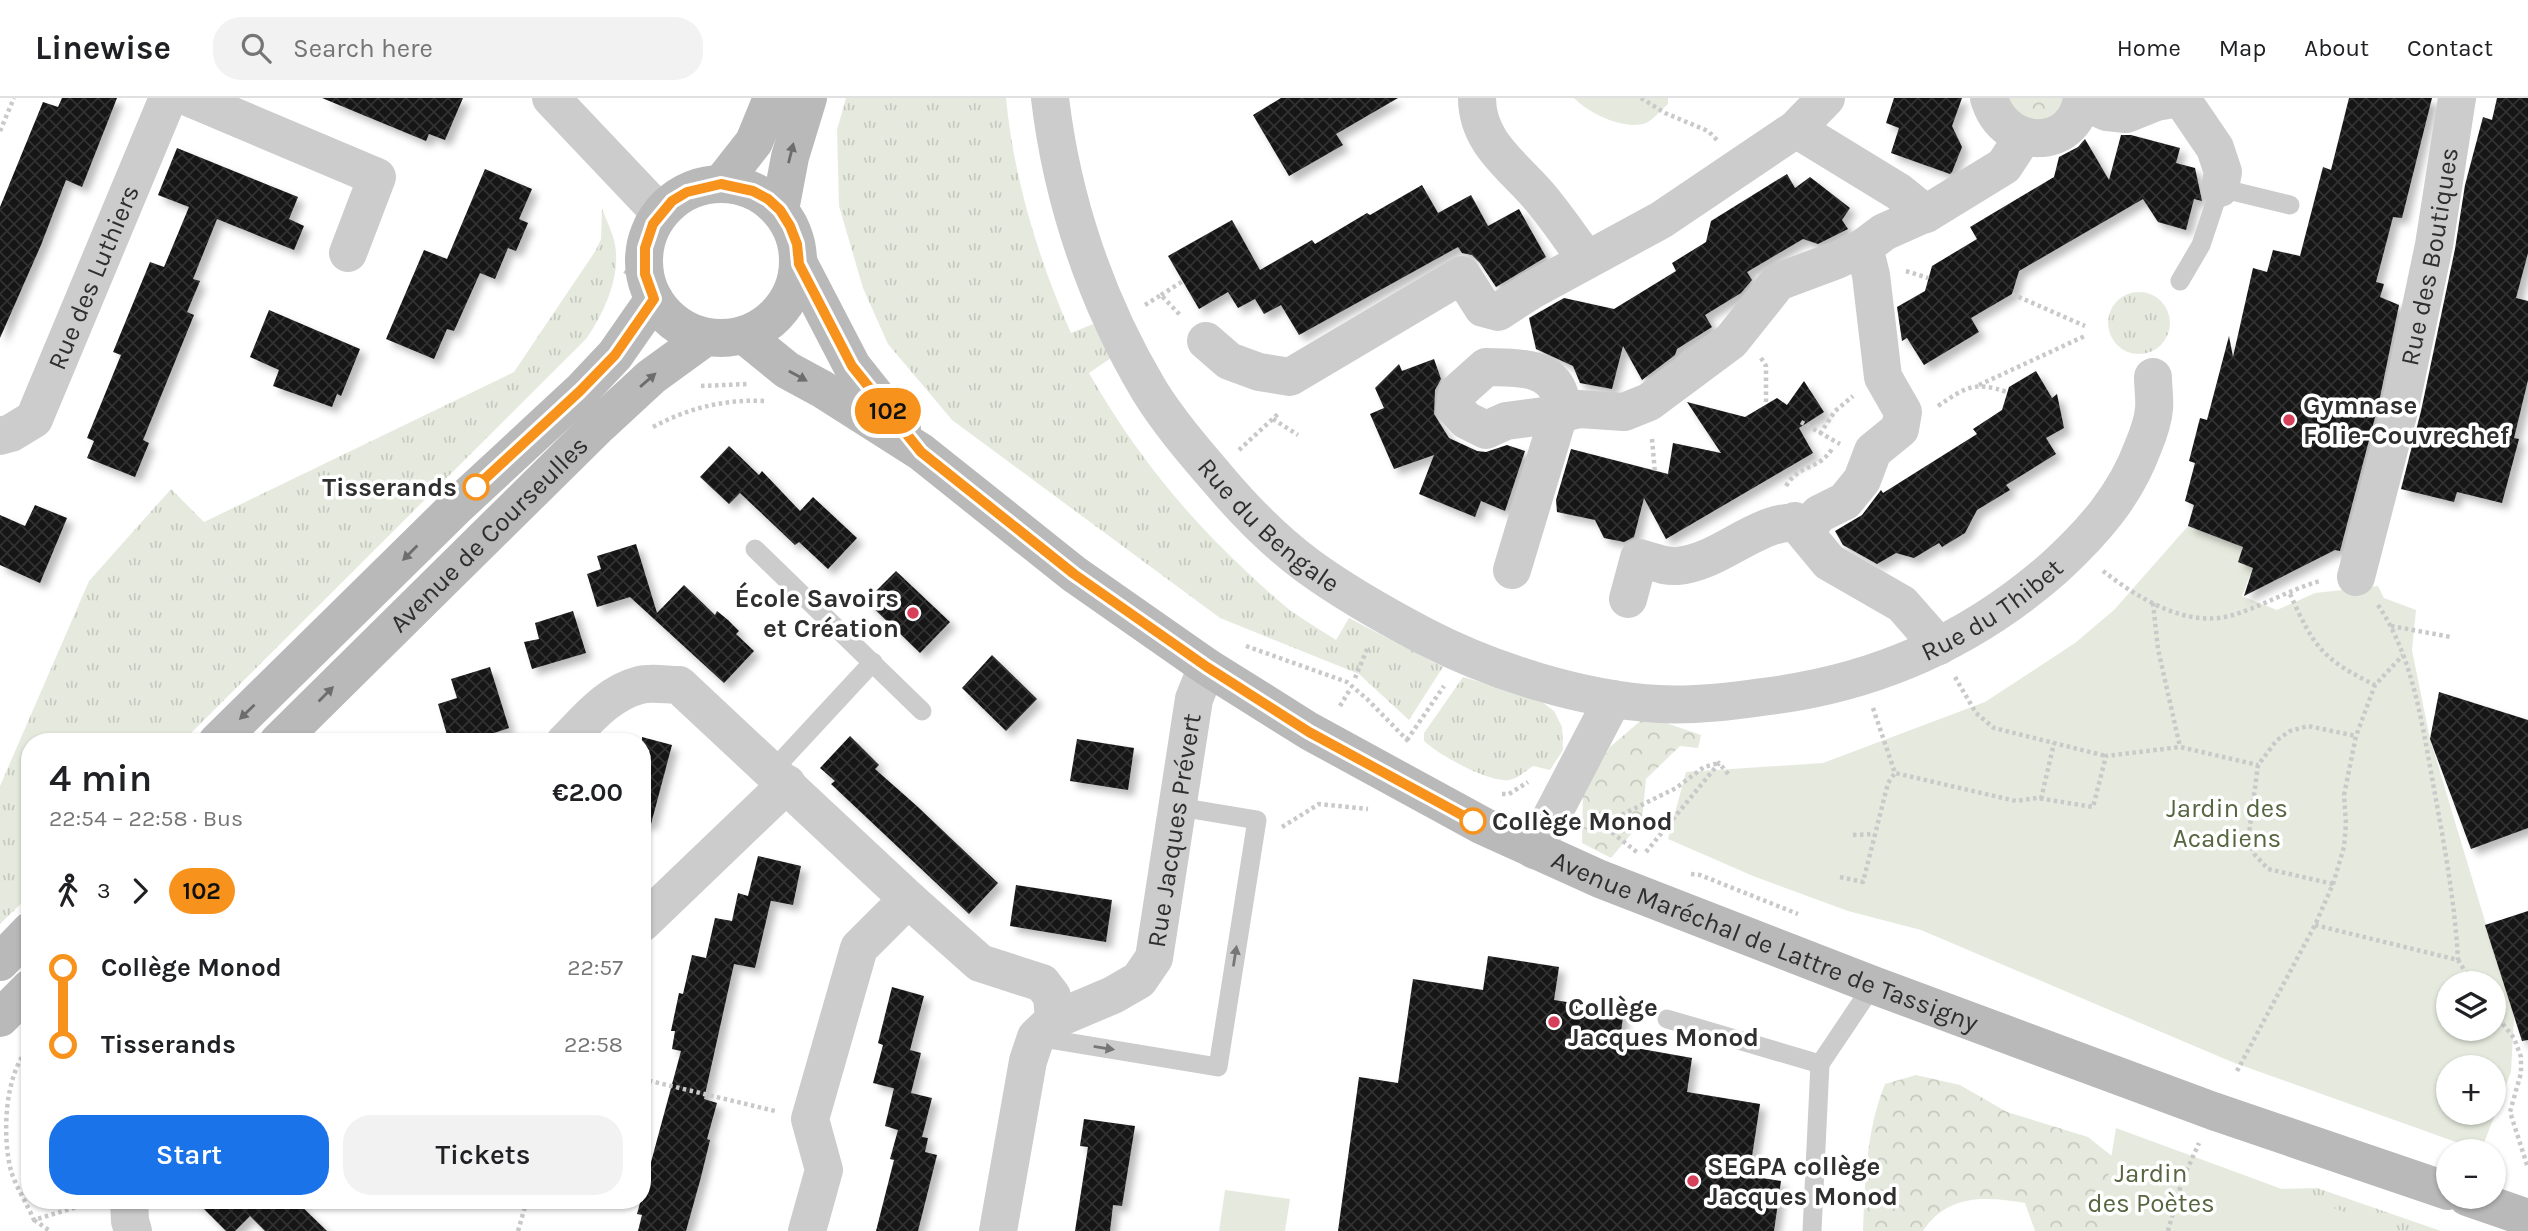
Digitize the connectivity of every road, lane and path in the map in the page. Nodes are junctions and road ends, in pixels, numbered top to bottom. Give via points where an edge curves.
1 (14, 98) edge
2 (168, 98) edge
3 (190, 98) edge
4 (551, 98) edge
5 (772, 98) edge
6 (808, 98) edge
7 (1050, 98) edge
8 (1477, 98) edge
9 (1641, 98) edge
10 (1826, 98) edge
11 (1990, 98) edge
12 (2179, 98) edge
13 (2457, 98) edge
14 (2082, 100) edge
15 (1796, 129) junction
16 (0, 131) edge
17 (2023, 137) junction
18 (1742, 166) junction
19 (721, 184) junction
20 (2220, 188) junction
21 (2290, 205) dead end
22 (780, 210) junction
23 (660, 214) junction
24 (1926, 214) junction
25 (1864, 247) junction
26 (645, 248) junction
27 (348, 253) dead end
28 (1587, 260) junction
29 (799, 264) junction
30 (621, 280) dead end
31 (1183, 281) dead end
32 (2180, 281) dead end
33 (2012, 294) dead end
34 (1161, 295) junction
35 (654, 299) junction
36 (1139, 308) dead end
37 (1498, 312) junction
38 (2085, 326) dead end
39 (744, 335) junction
40 (2087, 335) dead end
41 (706, 337) junction
42 (1206, 341) joint
43 (1501, 368) junction
44 (1883, 377) junction
45 (2153, 377) dead end
46 (1979, 385) junction
47 (2007, 392) dead end
48 (778, 401) dead end
49 (1287, 405) dead end
50 (1903, 412) junction
51 (1559, 414) junction
52 (673, 416) dead end
53 (1273, 419) junction
54 (1820, 434) dead end
55 (1298, 435) dead end
56 (0, 436) edge
57 (921, 452) junction
58 (1213, 474) junction
59 (1795, 521) junction
60 (755, 549) dead end
61 (2075, 549) junction
62 (1512, 570) dead end
63 (2356, 577) junction
64 (2290, 594) junction
65 (1628, 599) dead end
66 (2153, 603) junction
67 (2390, 626) junction
68 (2451, 637) dead end
69 (1239, 644) dead end
70 (1939, 646) junction
71 (2403, 654) junction
72 (1464, 657) junction
73 (873, 663) junction
74 (1207, 667) junction
75 (1863, 677) junction
76 (2375, 685) junction
77 (1349, 691) dead end
78 (1613, 699) junction
79 (1712, 704) joint
80 (1969, 704) dead end
81 (1339, 707) dead end
82 (922, 711) dead end
83 (225, 733) edge
84 (287, 733) edge
85 (574, 733) edge
86 (2356, 736) junction
87 (1407, 740) junction
88 (2054, 743) junction
89 (1412, 746) dead end
90 (2180, 747) junction
91 (2106, 756) junction
92 (1719, 763) junction
93 (2258, 765) junction
94 (1895, 773) junction
95 (1729, 775) dead end
96 (779, 777) junction
97 (1536, 782) dead end
98 (1498, 794) dead end
99 (2041, 799) junction
100 (1179, 807) junction
101 (1580, 808) dead end
102 (1368, 809) dead end
103 (1257, 820) junction
104 (1603, 824) junction
105 (1874, 834) junction
106 (1853, 835) dead end
107 (1534, 850) junction
108 (1646, 852) dead end
109 (1650, 860) dead end
110 (1681, 873) dead end
111 (1840, 877) dead end
112 (2333, 884) junction
113 (908, 900) junction
114 (651, 913) edge
115 (1807, 917) dead end
116 (21, 923) edge
117 (2315, 925) junction
118 (21, 940) edge
119 (0, 944) edge
120 (2458, 960) junction
121 (0, 962) edge
122 (2465, 971) edge
123 (1873, 985) junction
124 (21, 997) edge
125 (0, 1018) edge
126 (1667, 1018) dead end
127 (1045, 1028) junction
128 (2506, 1028) edge
129 (21, 1060) edge
130 (1820, 1064) junction
131 (2237, 1071) dead end
132 (651, 1081) edge
133 (810, 1119) junction
134 (2, 1128) edge
135 (2193, 1155) dead end
136 (2528, 1168) edge
137 (2436, 1187) edge
138 (21, 1193) edge
139 (29, 1209) edge
140 (70, 1209) edge
141 (129, 1209) edge
142 (524, 1209) edge
143 (2502, 1209) edge
144 (2520, 1215) edge
145 (34, 1220) junction
146 (50, 1231) edge
147 (133, 1231) edge
148 (518, 1231) edge
149 (807, 1231) edge
150 (998, 1231) edge
151 (1812, 1231) edge
152 (2168, 1231) edge

1 - 16 path
2 - 56 street, Rue des Luthiers via 34,419
3 - 27 street via 377,177
4 - 23 street
5 - 19 street via 754,142
22 -> 6 street
7 - 58 street, Rue du Bengale via 1075,223 1113,320 1151,393
8 - 28 street via 1477,113 1494,150 1538,195
9 - 18 path via 1708,131
10 - 15 street
11 - 17 street via 2001,122
12 - 14 street via 2126,114 2107,112
12 - 20 street via 2215,148 2222,172
13 - 63 street, Rue des Boutiques via 2434,245 2400,407
14 - 17 street via 2077,116 2054,135
15 - 18 street
15 - 24 street via 1899,192
17 - 24 street via 2004,166
18 - 28 street via 1661,220
19 - 22 street via 753,191
19 - 23 street via 687,192
20 - 21 lane
20 - 32 lane via 2201,245
22 - 29 street via 797,244
23 - 26 street
24 - 25 street via 1884,232
25 - 44 street
25 - 51 street via 1778,282 1731,341 1649,402 1624,412
26 - 30 path
26 - 35 street via 645,274
28 - 37 street
29 - 39 street via 782,308 767,323
29 - 57 street, Avenue Maréchal de Lattre de Tassigny via 852,366
31 - 34 path
33 - 38 path
34 - 36 path
34 - 42 path
35 - 41 street via 671,319
35 -> 83 street, Avenue de Courseulles via 615,355 580,391
37 - 42 street via 1483,308 1462,275 1290,377 1229,361
37 - 43 street
39 - 41 street
39 -> 57 street, Avenue Maréchal de Lattre de Tassigny via 787,370
40 - 46 path
84 -> 41 street, Avenue de Courseulles via 579,444 651,377
43 - 51 street via 1524,368 1548,377 1560,397
43 - 51 street via 1486,367 1457,393 1455,408 1466,420 1486,430 1506,421
44 - 50 street
44 - 54 path via 1844,402
45 - 61 street, Rue du Thibet via 2155,410 2133,474
46 - 47 path
46 - 50 path via 1963,389 1924,415
48 - 52 path via 741,400
49 - 53 path
50 - 59 street via 1900,429 1873,452 1862,480 1846,501 1806,524
51 - 62 street
53 - 55 path
53 - 58 path
57 - 74 street, Avenue Maréchal de Lattre de Tassigny via 1074,574
58 - 72 street, Rue du Bengale via 1241,506 1307,565 1382,614
59 - 65 street via 1779,523 1691,563 1675,566 1639,558
59 - 70 street via 1829,562 1902,604
60 - 73 lane
61 - 66 path
61 - 70 street, Rue du Thibet via 2010,602
63 - 64 path via 2316,582
63 - 67 path
64 - 66 path via 2211,619
64 - 76 path via 2321,651
66 - 90 path via 2158,649
67 - 68 path
67 - 71 path
69 - 87 path via 1347,682
70 - 75 street, Rue du Thibet
71 - 76 path
71 - 120 path via 2424,734
72 - 78 street, Rue du Bengale
72 - 87 path
73 - 82 lane
73 - 96 lane
74 - 100 street, Rue Jacques Prévert via 1194,699
74 - 107 street, Avenue Maréchal de Lattre de Tassigny via 1332,744
75 - 79 street, Rue du Thibet
75 - 94 path
76 - 86 path
77 - 81 path
78 - 79 street, Rue du Bengale
78 - 107 street
80 - 88 path via 1994,728
85 - 96 street via 619,693 642,684 679,685
86 - 93 path via 2308,726 2290,731
86 - 112 path via 2344,795 2344,847
87 - 89 path
88 - 91 path
88 - 99 path
90 - 91 path
90 - 93 path
91 - 99 path via 2093,807
92 - 95 path
92 - 104 path
92 - 108 path
93 - 112 path via 2248,841 2255,855 2267,869
94 - 99 path via 2016,801
94 - 105 path
96 - 113 street
96 - 114 street
97 - 98 path
100 - 103 lane
100 - 127 street, Rue Jacques Prévert via 1154,958 1139,981
101 - 104 path
102 - 103 path via 1319,804 1283,827
127 -> 103 lane via 1217,1067
104 - 109 path
105 - 106 path
105 - 111 path via 1863,882
107 - 123 street, Avenue Maréchal de Lattre de Tassigny
110 - 115 path via 1700,875
112 - 117 path
113 - 127 street via 980,963 1042,983 1052,996
113 - 133 street via 859,948
116 - 119 street
117 - 120 path
117 - 131 path
118 - 121 street
120 - 122 path
123 - 130 lane
123 - 137 street, Avenue Maréchal de Lattre de Tassigny via 2213,1111
124 - 125 street
126 - 130 lane
127 - 150 street via 1028,1061
128 - 136 path via 2521,1057 2510,1112
129 - 134 path
130 - 151 lane
132 - 133 path
133 - 149 street via 824,1170
134 - 138 path via 11,1172
135 - 152 path
139 - 145 path
140 - 145 path
141 - 147 street
142 - 148 path
143 - 144 street
145 - 146 path

